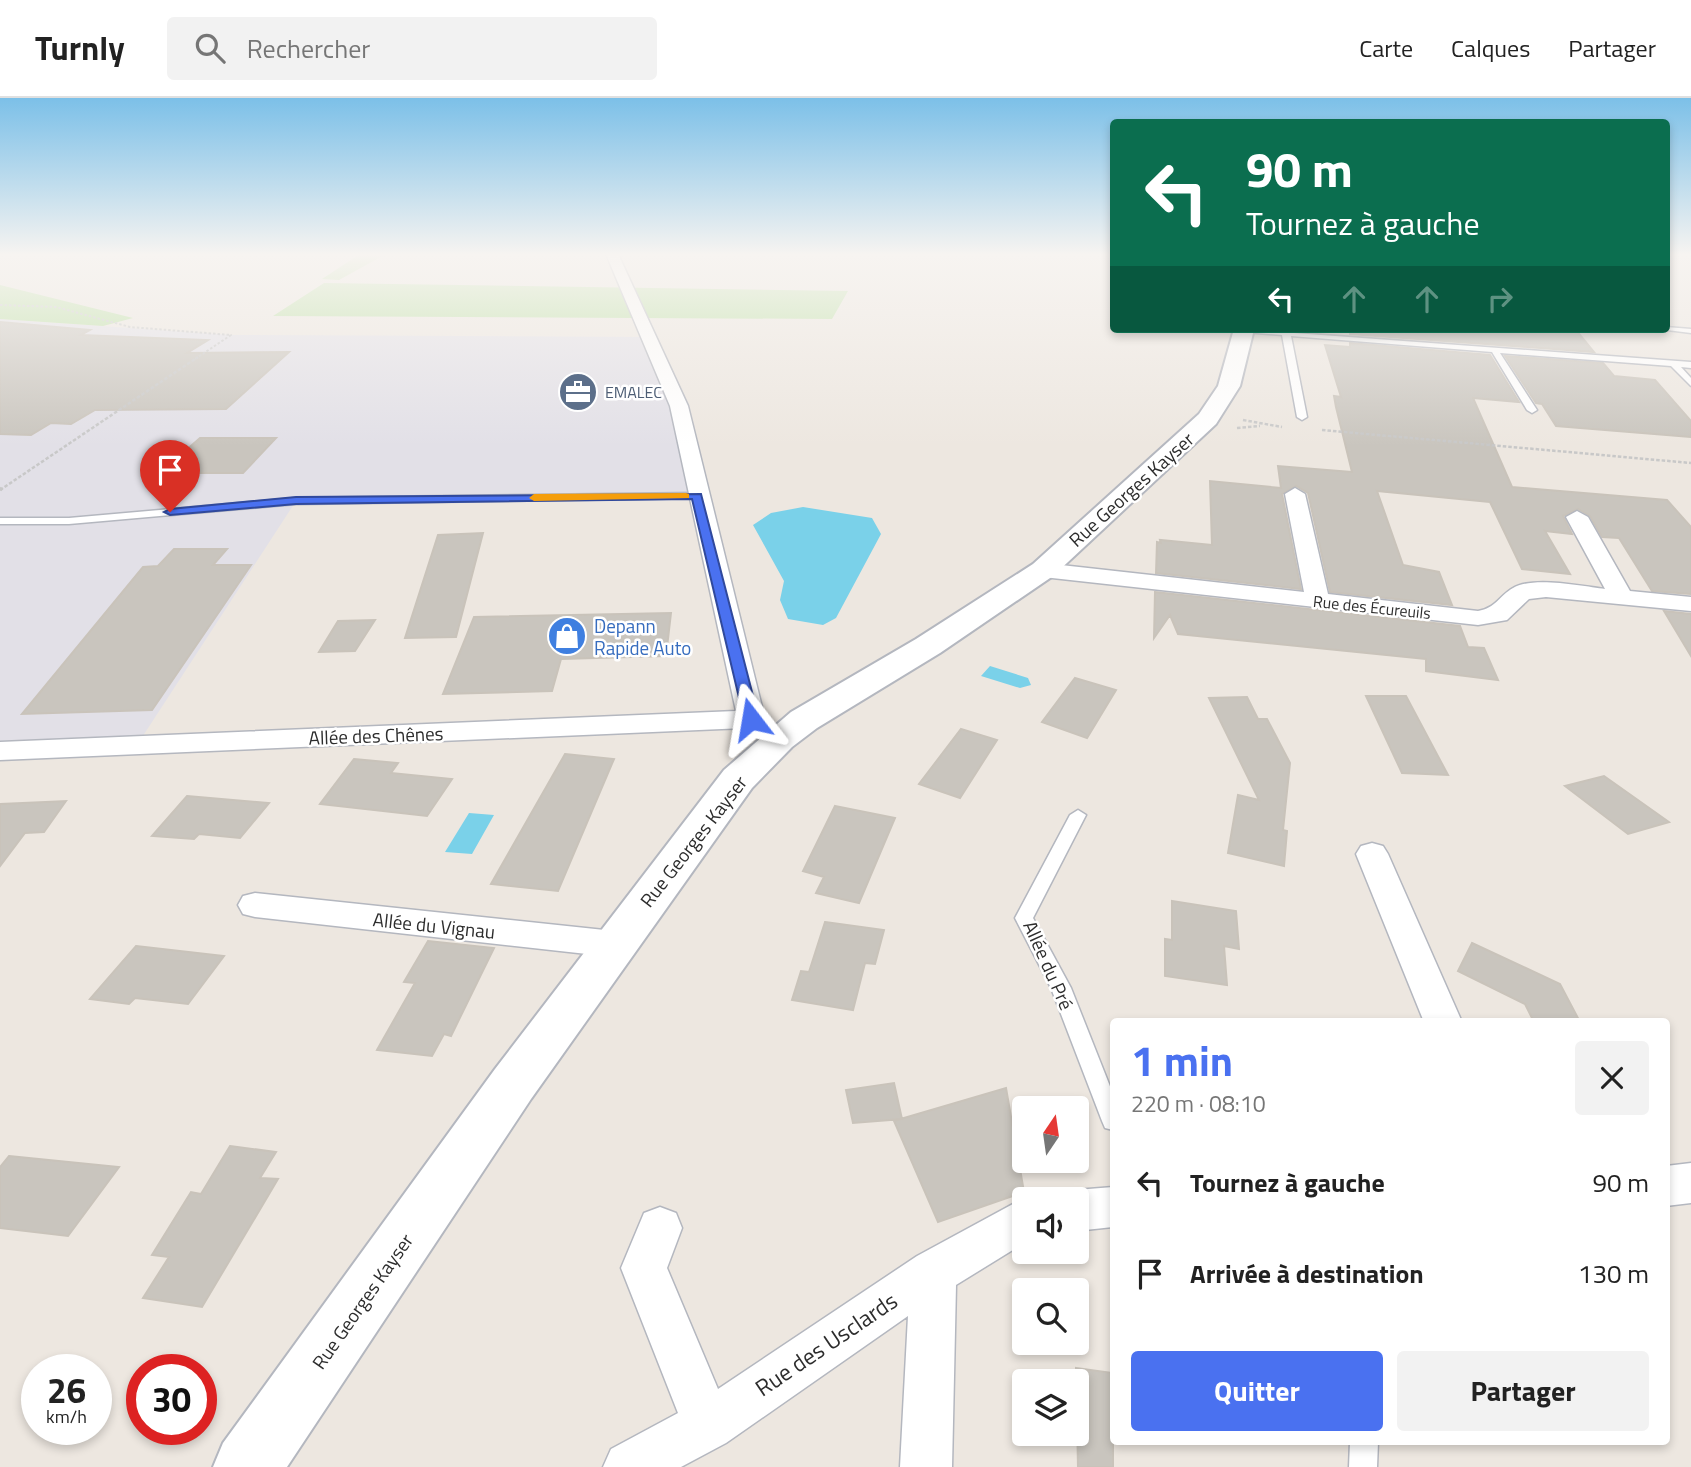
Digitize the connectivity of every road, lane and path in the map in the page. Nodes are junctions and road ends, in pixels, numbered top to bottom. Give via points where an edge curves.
1 (96, 318) edge
2 (640, 318) edge
3 (1670, 330) edge
4 (1691, 331) edge
5 (1243, 333) edge
6 (1286, 333) joint
7 (1494, 349) junction
8 (1673, 363) junction
9 (1691, 365) edge
10 (1691, 383) edge
11 (1532, 410) dead end
12 (1302, 417) dead end
13 (1229, 428) dead end
14 (1295, 428) dead end
15 (1322, 430) dead end
16 (1691, 463) edge
17 (0, 490) edge
18 (1295, 494) dead end
19 (697, 496) junction
20 (1577, 517) dead end
21 (0, 521) edge
22 (1043, 570) junction
23 (1621, 596) junction
24 (1318, 601) junction
25 (1691, 604) edge
26 (765, 729) junction
27 (0, 751) edge
28 (1078, 815) dead end
29 (1372, 854) dead end
30 (255, 905) dead end
31 (614, 944) junction
32 (1441, 1018) edge
33 (1110, 1113) edge
34 (1691, 1184) edge
35 (1670, 1186) edge
36 (1110, 1207) edge
37 (1089, 1210) edge
38 (1012, 1226) edge
39 (660, 1228) dead end
40 (933, 1272) junction
41 (708, 1425) junction
42 (1364, 1445) edge
43 (247, 1467) edge
44 (629, 1467) edge
45 (926, 1467) edge
46 (1363, 1467) edge

1 - 17 path via 130,327 231,335
2 - 19 street via 679,406
3 - 4 lane
5 - 22 street, Rue Georges Kayser via 1229,386 1208,419
6 - 7 lane
6 - 12 lane
7 - 8 lane
7 - 11 lane
8 - 9 lane
8 - 10 lane
13 - 14 path
15 - 16 path
18 - 24 street
19 - 21 lane via 296,501 69,521
19 - 26 street
20 - 23 street
22 - 24 street, Rue des Écureuils
22 - 26 street, Rue Georges Kayser
23 - 24 street, Rue des Écureuils via 1522,592 1498,615 1478,618
23 - 25 street, Rue des Écureuils
26 - 27 street, Allée des Chênes
26 - 31 street, Rue Georges Kayser via 738,779
28 - 33 lane, Allée du Pré via 1024,918 1060,988
29 - 32 street
30 - 31 street, Allée du Vignau
31 - 43 street, Rue Georges Kayser
34 - 35 street
36 - 37 street
38 - 40 street, Rue des Usclards
39 - 41 street via 644,1268
40 - 41 street, Rue des Usclards
40 - 45 street
41 - 44 street, Rue des Usclards
42 - 46 lane

